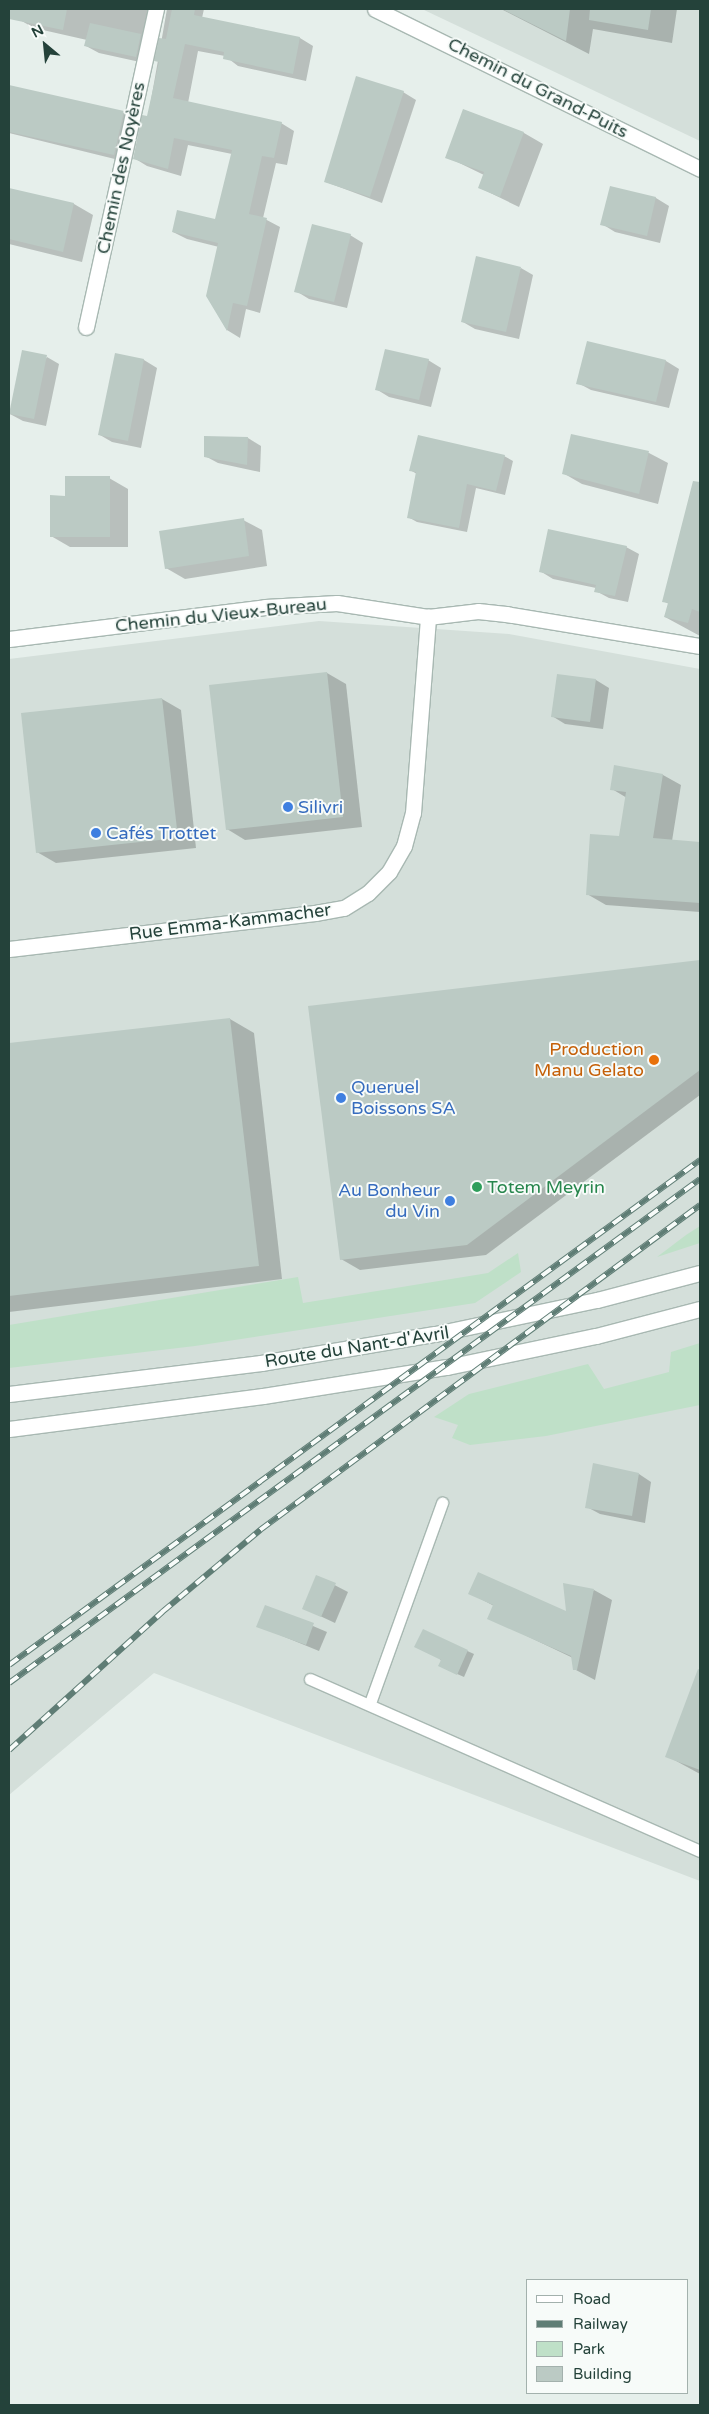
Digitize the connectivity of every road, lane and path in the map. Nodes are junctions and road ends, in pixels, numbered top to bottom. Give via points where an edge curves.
1 (156, 9) edge
2 (376, 9) edge
3 (700, 169) edge
4 (86, 326) dead end
5 (428, 617) junction
6 (9, 639) edge
7 (700, 646) edge
8 (9, 950) edge
9 (700, 1273) edge
10 (700, 1309) edge
11 (9, 1394) edge
12 (9, 1429) edge
13 (442, 1503) dead end
14 (310, 1679) dead end
15 (370, 1703) junction
16 (700, 1851) edge

1 - 4 street, Chemin des Noyères
2 - 3 street, Chemin du Grand-Puits
5 - 6 street, Chemin du Vieux-Bureau via 337,603 297,605
5 - 7 street, Chemin du Vieux-Bureau via 478,611
5 - 8 street, Rue Emma-Kammacher via 412,813 404,846 389,872 368,893 344,908 315,913
9 - 11 street, Route du Nant-d'Avril via 597,1300 434,1334 261,1363
10 - 12 street, Route du Nant-d'Avril via 596,1336 447,1367 263,1396
13 - 15 lane
14 - 15 lane
15 - 16 lane

